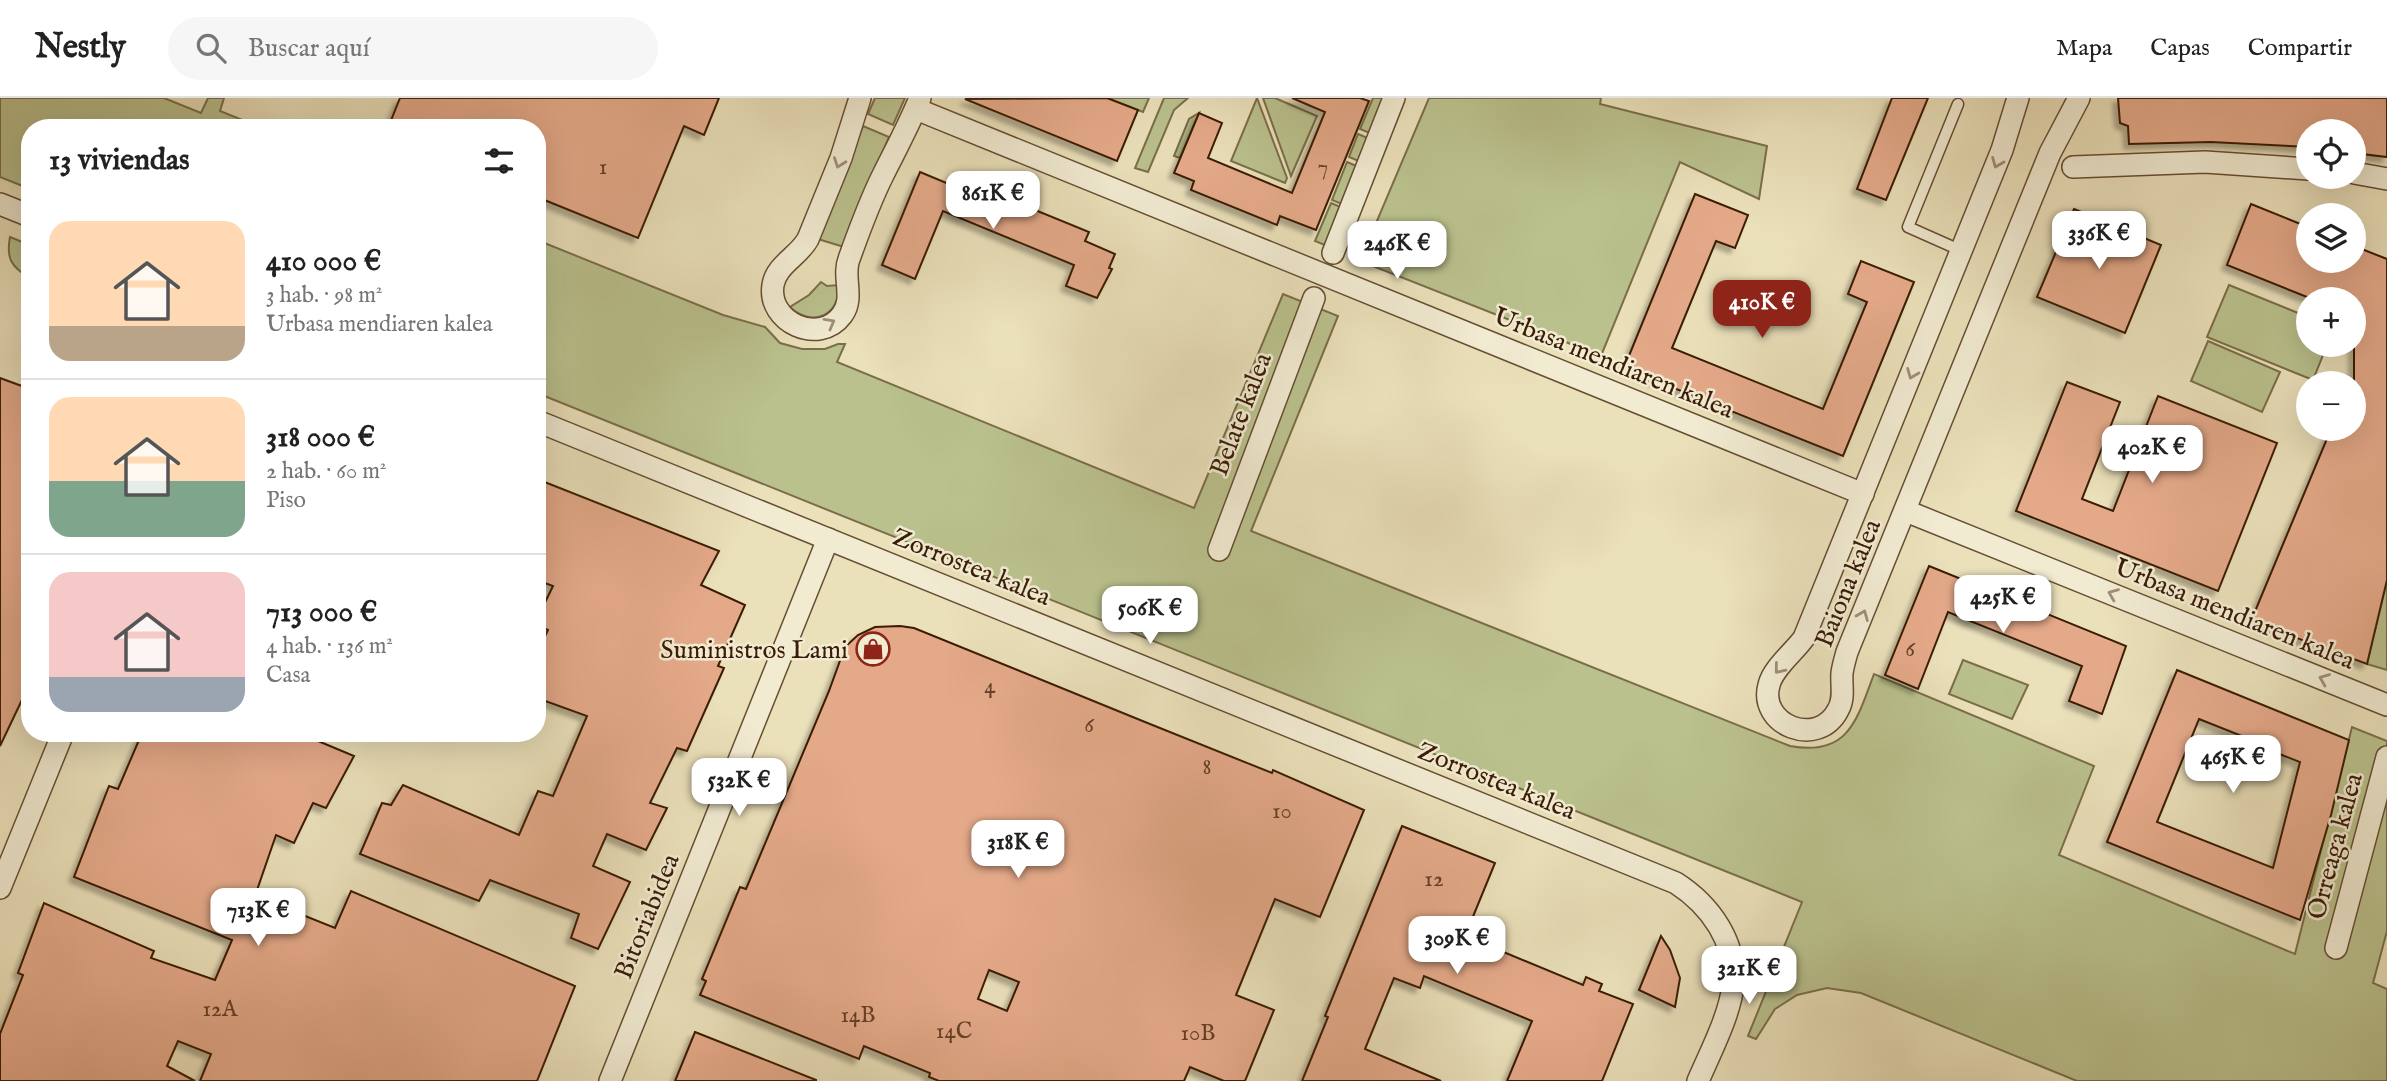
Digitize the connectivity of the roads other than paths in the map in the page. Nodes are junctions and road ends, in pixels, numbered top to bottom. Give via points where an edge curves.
1 (860, 98) edge
2 (1394, 98) edge
3 (2018, 98) edge
4 (2079, 98) edge
5 (1958, 103) dead end
6 (918, 104) edge
7 (2073, 167) dead end
8 (2296, 168) edge
9 (2366, 175) edge
10 (2387, 179) edge
11 (0, 204) edge
12 (21, 212) edge
13 (1962, 251) junction
14 (1333, 253) dead end
15 (1314, 298) dead end
16 (546, 425) edge
17 (1863, 494) junction
18 (1906, 511) junction
19 (828, 538) junction
20 (1219, 550) dead end
21 (2387, 705) edge
22 (59, 742) edge
23 (2387, 757) edge
24 (0, 888) edge
25 (2336, 948) dead end
26 (610, 1081) edge
27 (1698, 1081) edge

1 -> 6 street via 808,239 780,270 773,286 783,317 802,328 829,326 842,316 849,298 848,260
2 - 14 street
3 -> 13 street, Baiona kalea
4 - 18 street, Baiona kalea via 2050,153
5 - 13 lane via 1908,227
6 - 17 street, Urbasa mendiaren kalea
7 - 8 street via 2205,162
9 - 10 street
11 - 12 street
13 -> 17 street, Baiona kalea
15 - 20 street, Belate kalea
16 - 19 street, Zorrostea kalea
17 -> 18 street, Baiona kalea via 1804,638 1775,671 1768,687 1770,705 1787,726 1814,730 1829,723 1838,711 1847,652
21 -> 18 street, Urbasa mendiaren kalea
19 - 26 street, Bitoriabidea
19 - 27 street, Zorrostea kalea via 1691,892 1720,927 1730,953 1733,985
22 - 24 street
23 - 25 street, Orreaga kalea

